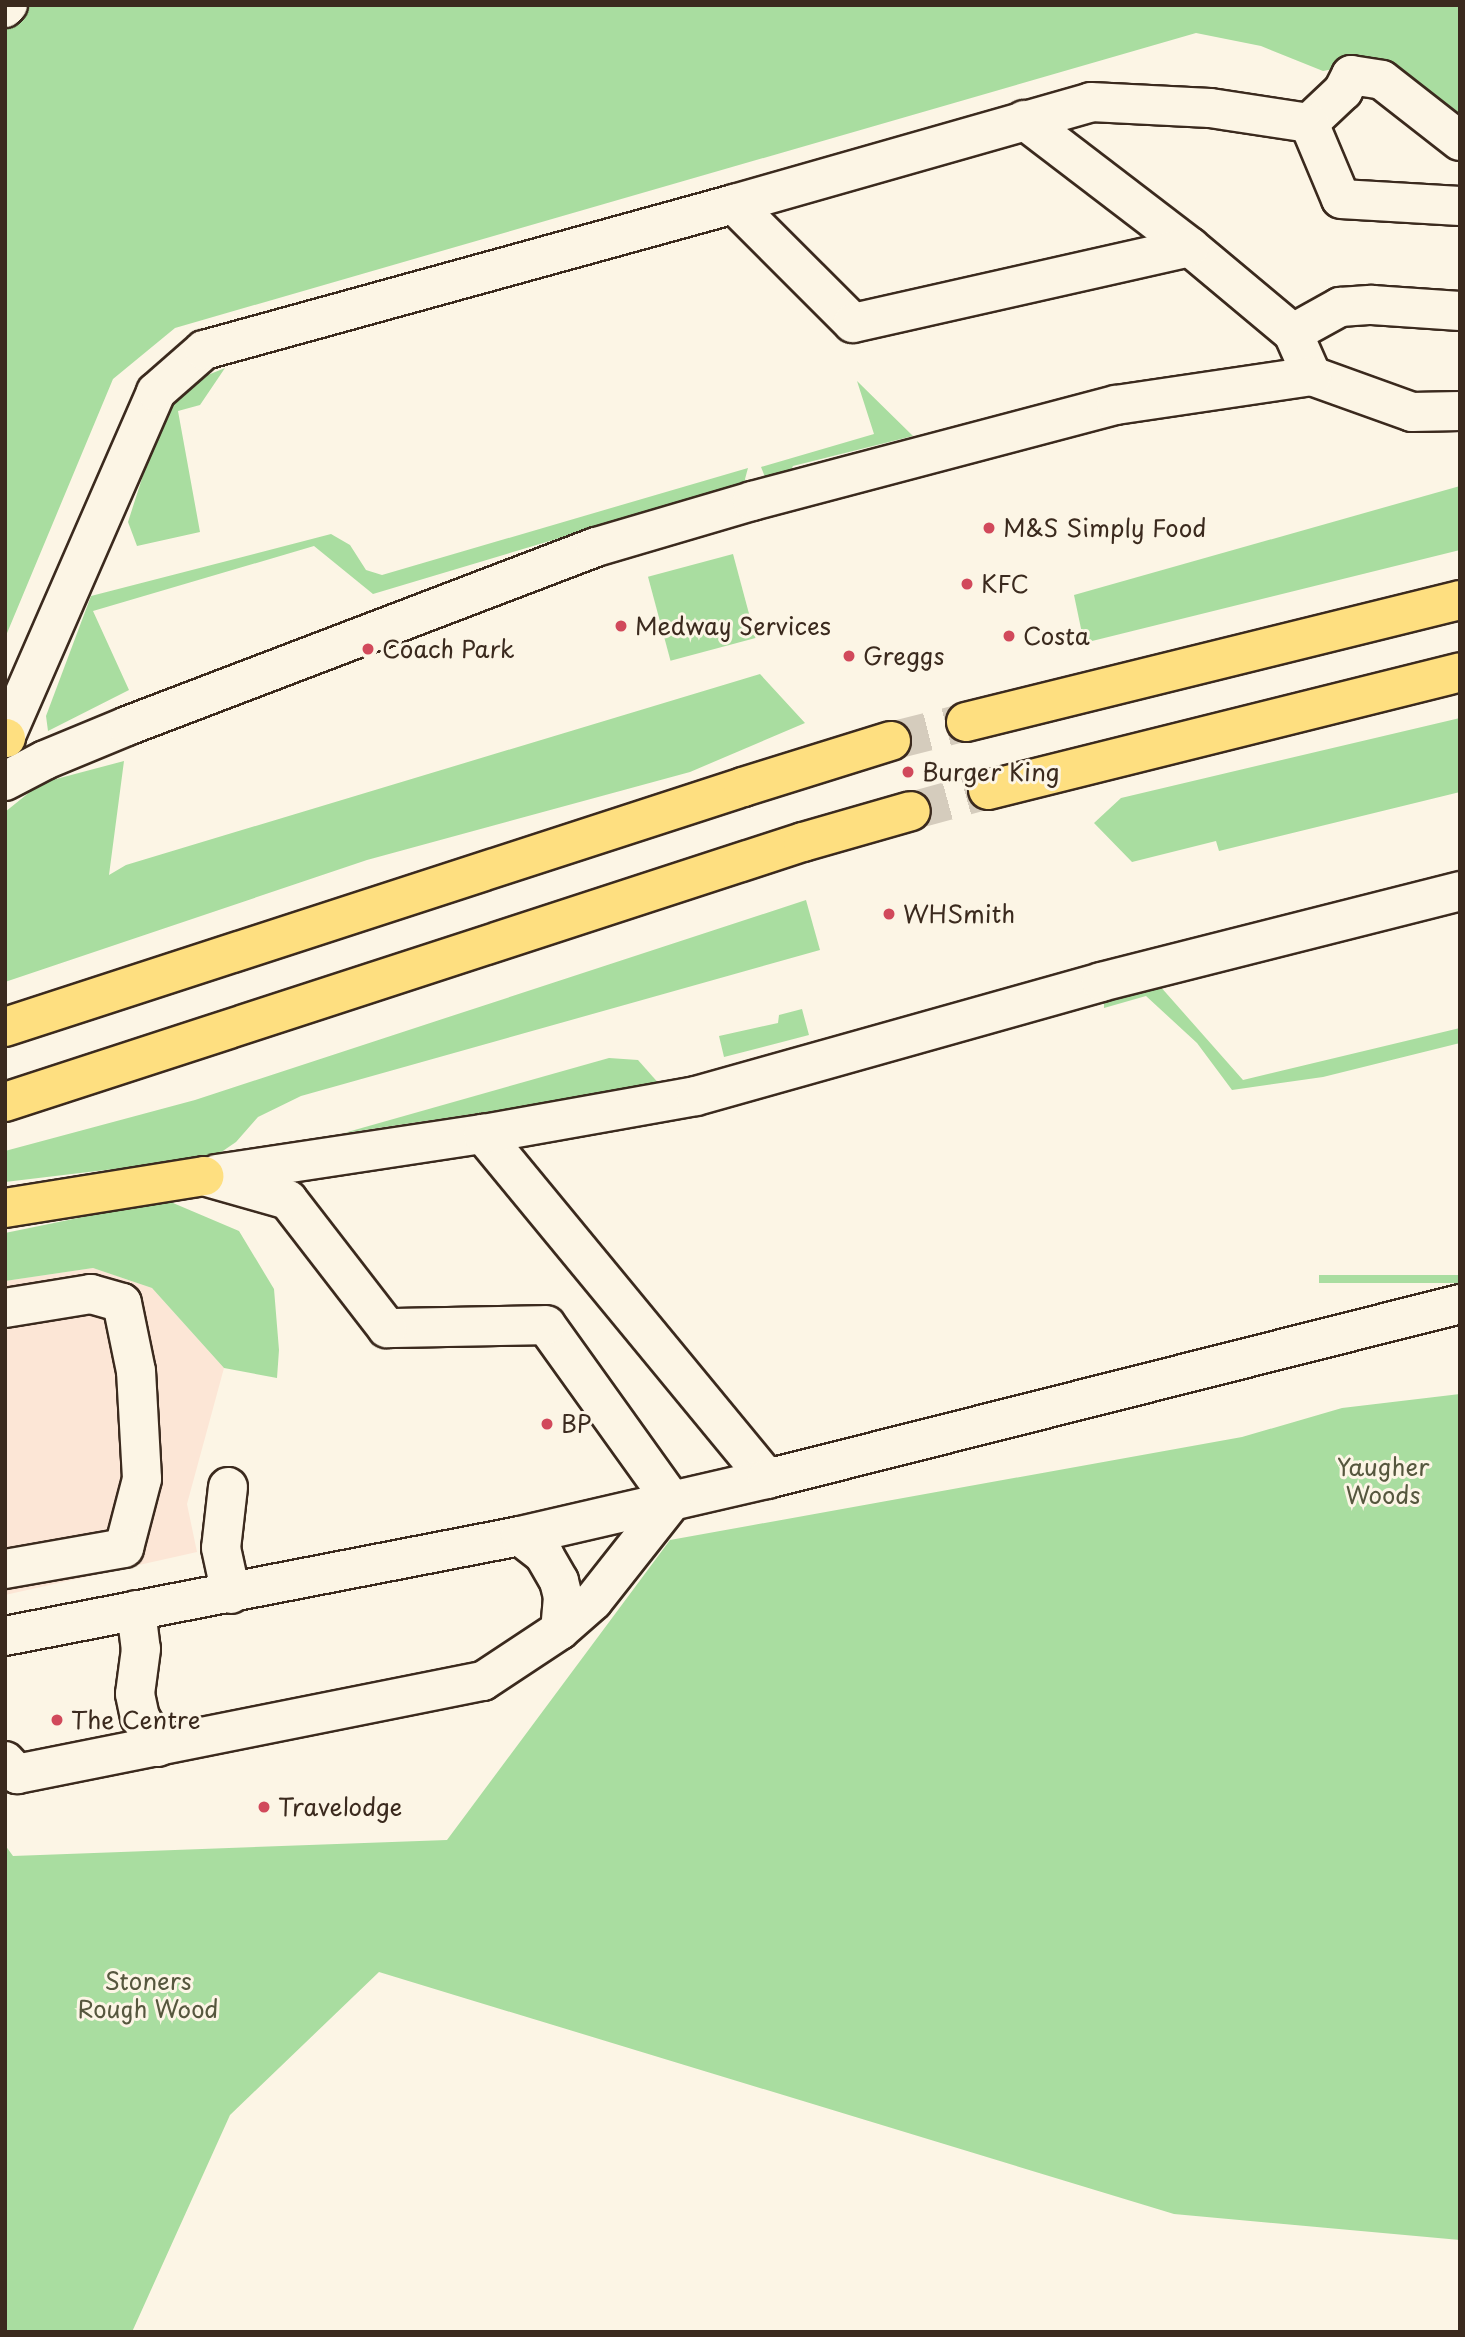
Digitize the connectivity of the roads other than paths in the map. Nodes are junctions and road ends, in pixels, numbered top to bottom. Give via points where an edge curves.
1 (1024, 120) junction
2 (1309, 123) junction
3 (1460, 141) edge
4 (734, 204) junction
5 (1460, 206) edge
6 (1190, 247) junction
7 (1460, 311) edge
8 (1293, 333) junction
9 (1312, 376) junction
10 (1460, 411) edge
11 (1460, 600) edge
12 (1460, 672) edge
13 (966, 722) tunnel mouth
14 (5, 738) edge
15 (891, 741) tunnel mouth
16 (5, 781) edge
17 (988, 790) tunnel mouth
18 (911, 811) tunnel mouth
19 (1460, 891) edge
20 (5, 1027) edge
21 (5, 1102) edge
22 (483, 1134) junction
23 (204, 1176) junction
24 (5, 1208) edge
25 (1460, 1304) edge
26 (5, 1308) edge
27 (767, 1479) junction
28 (228, 1487) dead end
29 (672, 1501) junction
30 (520, 1536) junction
31 (5, 1569) edge
32 (231, 1594) junction
33 (136, 1610) junction
34 (560, 1630) junction
35 (5, 1636) edge
36 (158, 1746) junction
37 (5, 1761) edge

1 - 2 lane via 1091,102 1210,108
1 - 4 lane
1 - 6 lane
2 - 3 lane via 1343,91 1351,75 1382,80
2 - 5 lane via 1341,199
4 - 6 lane via 853,323
4 - 14 lane via 204,350 156,392
6 - 8 lane
7 - 8 lane via 1340,307
8 - 9 lane
9 - 10 lane via 1412,412
9 - 16 lane via 1116,405 596,547 127,726
11 - 13 highway
12 - 17 highway
15 - 20 highway
18 - 21 highway via 803,842
19 - 22 lane via 1082,987 696,1096
22 - 23 lane
22 - 27 lane
23 - 24 highway
23 - 29 lane via 288,1200 387,1328 546,1325
25 - 27 lane
26 - 31 lane via 91,1294 122,1303 136,1371 142,1479 124,1548
27 - 29 lane
28 - 32 lane via 221,1548
29 - 30 lane
29 - 34 lane via 593,1601
30 - 32 lane
30 - 34 lane via 544,1555 559,1581 563,1597
32 - 33 lane
33 - 35 lane
33 - 36 lane via 141,1649 135,1694 140,1717
34 - 36 lane via 484,1681
36 - 37 lane via 17,1774

